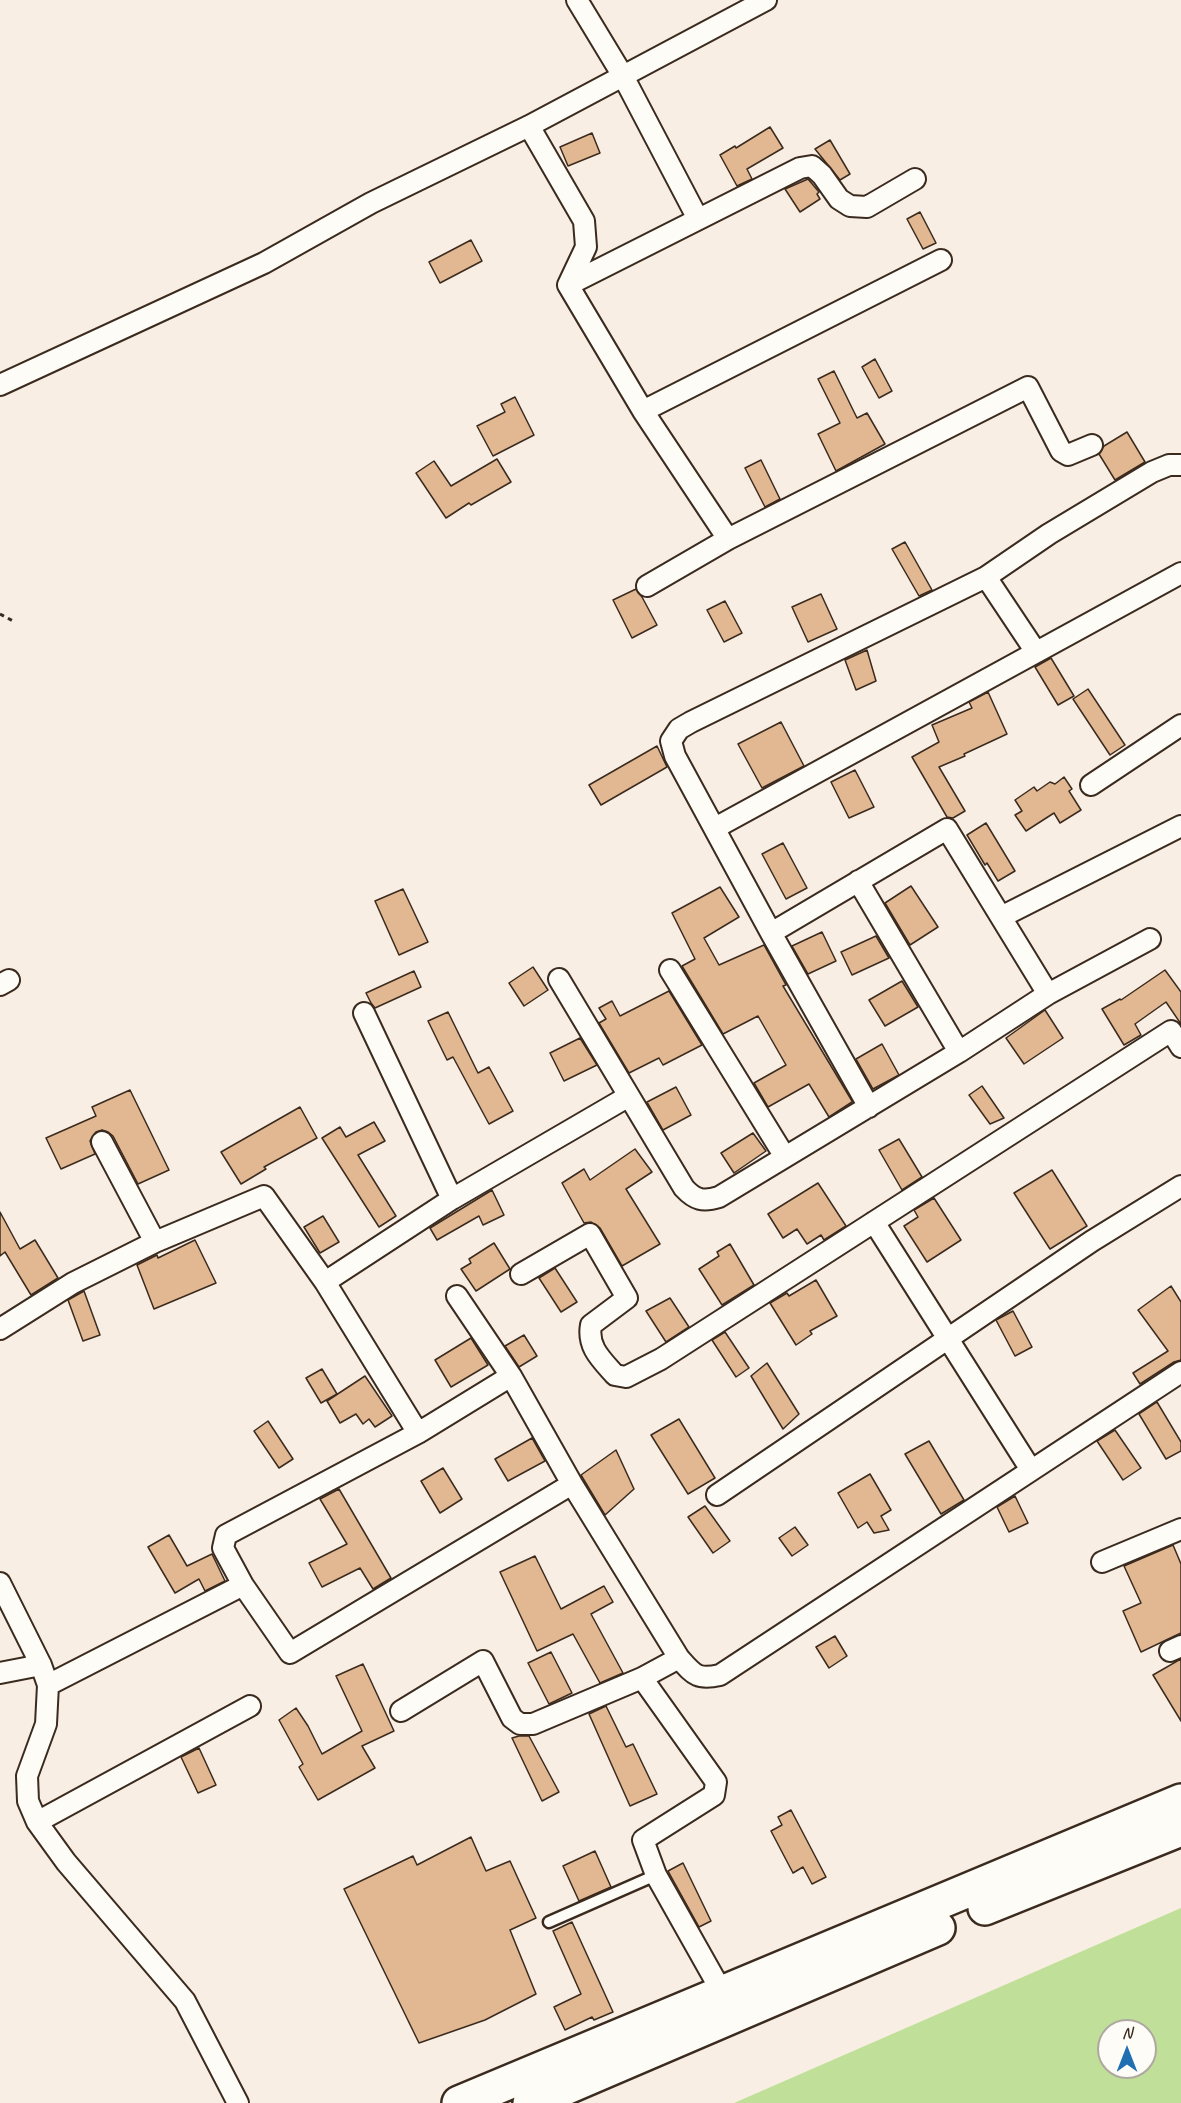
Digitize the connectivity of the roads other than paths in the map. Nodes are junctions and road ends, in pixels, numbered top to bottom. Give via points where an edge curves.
1 (577, 0) edge
2 (766, 0) edge
3 (623, 76) junction
4 (529, 126) junction
5 (915, 179) dead end
6 (698, 219) junction
7 (941, 260) dead end
8 (568, 285) junction
9 (0, 385) edge
10 (643, 411) junction
11 (1092, 445) dead end
12 (1181, 465) edge
13 (728, 539) junction
14 (1181, 573) edge
15 (986, 577) junction
16 (647, 586) dead end
17 (1036, 652) junction
18 (1181, 724) edge
19 (1091, 785) dead end
20 (1181, 826) edge
21 (715, 828) junction
22 (858, 881) junction
23 (1001, 917) junction
24 (771, 933) junction
25 (1150, 939) dead end
26 (670, 970) dead end
27 (559, 979) dead end
28 (1048, 994) junction
29 (364, 1012) dead end
30 (1181, 1047) edge
31 (959, 1052) junction
32 (629, 1096) junction
33 (869, 1107) junction
34 (102, 1142) dead end
35 (785, 1157) junction
36 (1181, 1186) edge
37 (452, 1199) junction
38 (874, 1222) junction
39 (155, 1242) junction
40 (522, 1274) dead end
41 (324, 1282) junction
42 (457, 1296) dead end
43 (1, 1326) edge
44 (947, 1340) junction
45 (1181, 1372) edge
46 (511, 1376) junction
47 (418, 1433) junction
48 (1031, 1470) junction
49 (572, 1484) junction
50 (717, 1495) dead end
51 (1181, 1529) edge
52 (1102, 1562) dead end
53 (0, 1583) edge
54 (243, 1585) junction
55 (679, 1658) junction
56 (41, 1665) junction
57 (0, 1673) edge
58 (642, 1678) junction
59 (48, 1685) junction
60 (250, 1706) dead end
61 (401, 1711) dead end
62 (1181, 1802) edge
63 (37, 1822) junction
64 (1181, 1829) edge
65 (656, 1875) junction
66 (549, 1922) dead end
67 (723, 1994) junction
68 (238, 2103) edge
69 (459, 2103) edge
70 (530, 2103) edge

1 - 3 street
2 - 3 street
3 - 4 street
3 - 6 street
4 - 8 street via 584,221 586,247
4 - 9 street via 371,203 264,263
5 - 6 street via 867,207 850,206 839,199 812,166 800,168
6 - 8 street
7 - 10 street
8 - 10 street
10 - 13 street
11 - 13 street via 1068,455 1061,452 1028,387
12 - 15 street via 1152,472
13 - 16 street
14 - 17 street
15 - 17 street
15 - 21 street via 679,729 671,741 675,756
17 - 21 street
18 - 19 street
20 - 23 street
21 - 24 street
22 - 23 street via 947,829
22 - 24 street
22 - 31 street
23 - 28 street
24 - 33 street
25 - 28 street
26 - 35 street
27 - 32 street
28 - 31 street
29 - 37 street
30 - 38 street via 1171,1031
31 - 33 street
32 - 35 street via 692,1197 705,1201 719,1197
32 - 37 street
33 - 35 street
34 - 39 street
36 - 44 street
37 - 41 street
38 - 40 street via 661,1359 626,1377 615,1375 593,1349 589,1335 591,1325 627,1298 590,1234
38 - 44 street
39 - 41 street via 264,1196
39 - 43 street via 73,1283
41 - 47 street
42 - 46 street
44 - 48 street
44 - 50 street
45 - 48 street
46 - 47 street
46 - 49 street
47 - 54 street via 226,1535 223,1548
48 - 55 street via 720,1675 705,1678 693,1674
49 - 54 street via 290,1653
49 - 55 street
51 - 52 street
53 - 56 street
54 - 59 street
55 - 58 street
56 - 57 street
56 - 59 street
58 - 61 street via 533,1724 520,1724 512,1718 483,1661
58 - 65 street via 716,1782 714,1795 643,1840
59 - 63 street via 46,1724 27,1776 28,1801
60 - 63 street
62 - 67 highway
63 - 68 street via 66,1862 185,2001
64 - 70 highway via 966,1916
65 - 66 lane
65 - 67 street
67 - 69 highway

